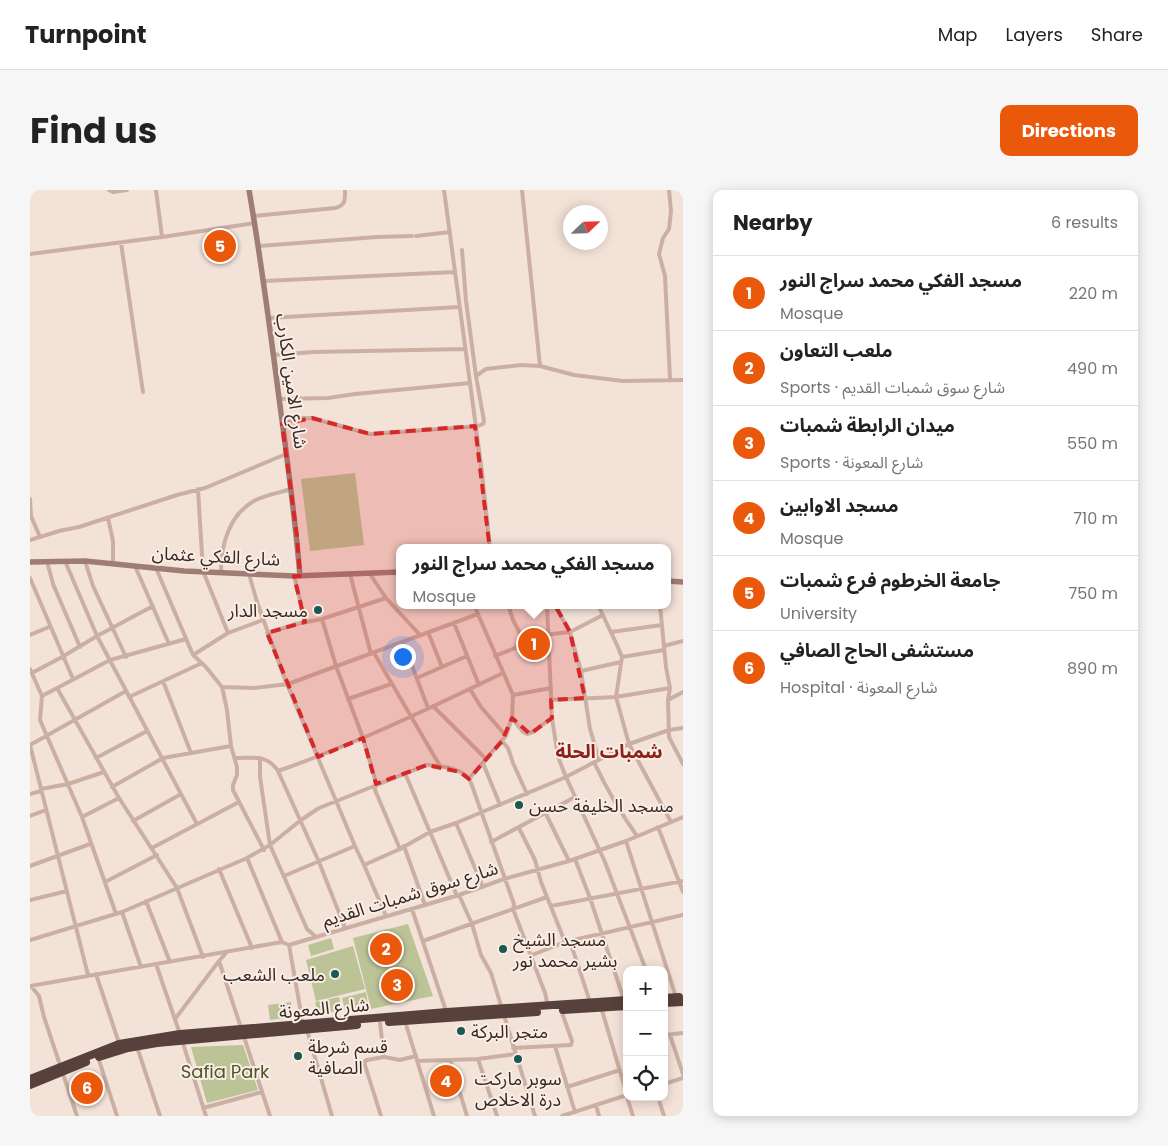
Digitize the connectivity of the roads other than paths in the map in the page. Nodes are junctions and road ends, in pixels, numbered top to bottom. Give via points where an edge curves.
1 (110, 190) edge
2 (127, 190) edge
3 (156, 190) edge
4 (249, 190) edge
5 (345, 190) edge
6 (444, 190) edge
7 (522, 190) edge
8 (669, 190) edge
9 (254, 216) junction
10 (255, 223) junction
11 (450, 232) junction
12 (162, 237) junction
13 (121, 242) junction
14 (259, 246) junction
15 (462, 250) dead end
16 (30, 254) edge
17 (455, 272) junction
18 (264, 281) junction
19 (460, 307) junction
20 (268, 318) junction
21 (465, 349) junction
22 (273, 355) junction
23 (540, 366) junction
24 (476, 376) junction
25 (670, 379) junction
26 (683, 380) edge
27 (470, 383) junction
28 (143, 392) dead end
29 (279, 399) junction
30 (282, 424) junction
31 (475, 426) junction
32 (286, 454) junction
33 (290, 489) junction
34 (198, 490) junction
35 (30, 499) edge
36 (108, 518) junction
37 (40, 537) junction
38 (30, 540) edge
39 (490, 544) edge
40 (65, 560) junction
41 (47, 561) junction
42 (85, 561) junction
43 (30, 562) edge
44 (113, 563) junction
45 (135, 566) junction
46 (156, 568) junction
47 (203, 571) junction
48 (221, 571) junction
49 (396, 572) edge
50 (249, 574) junction
51 (350, 574) junction
52 (370, 574) junction
53 (297, 576) junction
54 (30, 578) edge
55 (32, 592) edge
56 (386, 598) junction
57 (153, 606) junction
58 (358, 608) junction
59 (396, 609) edge
60 (396, 609) edge
61 (476, 609) edge
62 (509, 609) edge
63 (547, 609) edge
64 (557, 609) edge
65 (600, 609) edge
66 (660, 609) edge
67 (478, 614) junction
68 (603, 615) junction
69 (322, 619) junction
70 (263, 620) junction
71 (305, 622) junction
72 (454, 623) junction
73 (662, 624) junction
74 (50, 627) junction
75 (113, 628) junction
76 (428, 632) junction
77 (570, 632) junction
78 (611, 632) junction
79 (228, 633) junction
80 (267, 633) junction
81 (548, 634) junction
82 (30, 635) edge
83 (420, 635) junction
84 (97, 636) junction
85 (522, 639) junction
86 (186, 640) junction
87 (683, 641) edge
88 (403, 642) junction
89 (169, 644) junction
90 (80, 647) junction
91 (664, 648) junction
92 (373, 654) junction
93 (193, 655) junction
94 (467, 656) junction
95 (495, 656) junction
96 (62, 657) junction
97 (126, 657) junction
98 (621, 659) junction
99 (110, 660) junction
100 (202, 663) junction
101 (336, 666) junction
102 (442, 667) junction
103 (31, 671) edge
104 (581, 671) junction
105 (503, 673) junction
106 (417, 678) junction
107 (73, 679) junction
108 (163, 681) junction
109 (288, 684) junction
110 (391, 684) junction
111 (479, 685) junction
112 (222, 687) junction
113 (57, 688) junction
114 (550, 688) junction
115 (670, 688) junction
116 (470, 689) junction
117 (126, 691) junction
118 (683, 692) edge
119 (513, 695) junction
120 (42, 696) junction
121 (129, 696) junction
122 (616, 697) junction
123 (585, 698) junction
124 (348, 699) junction
125 (551, 700) junction
126 (668, 700) junction
127 (433, 706) junction
128 (428, 708) junction
129 (410, 717) junction
130 (512, 718) junction
131 (552, 718) junction
132 (76, 720) junction
133 (683, 728) edge
134 (669, 730) junction
135 (147, 731) junction
136 (47, 736) junction
137 (506, 736) junction
138 (363, 738) junction
139 (502, 741) junction
140 (629, 744) junction
141 (30, 745) edge
142 (231, 746) junction
143 (191, 753) junction
144 (318, 757) junction
145 (96, 758) junction
146 (163, 758) junction
147 (234, 758) junction
148 (260, 758) junction
149 (486, 759) junction
150 (596, 760) junction
151 (483, 763) junction
152 (683, 764) edge
153 (440, 766) junction
154 (278, 771) junction
155 (104, 772) junction
156 (405, 773) junction
157 (566, 778) junction
158 (469, 779) junction
159 (68, 784) junction
160 (376, 784) junction
161 (112, 787) junction
162 (41, 790) junction
163 (30, 794) edge
164 (181, 794) junction
165 (527, 794) junction
166 (575, 797) junction
167 (119, 798) junction
168 (336, 800) junction
169 (239, 802) junction
170 (500, 805) junction
171 (46, 810) junction
172 (480, 813) junction
173 (546, 814) junction
174 (30, 816) edge
175 (82, 817) junction
176 (683, 818) edge
177 (300, 820) junction
178 (133, 821) junction
179 (671, 822) junction
180 (456, 823) junction
181 (197, 824) junction
182 (658, 827) junction
183 (519, 828) junction
184 (430, 832) junction
185 (636, 836) junction
186 (626, 840) junction
187 (491, 842) junction
188 (90, 844) junction
189 (270, 845) junction
190 (355, 846) junction
191 (152, 848) junction
192 (402, 848) junction
193 (264, 850) junction
194 (600, 850) junction
195 (157, 855) junction
196 (58, 856) junction
197 (247, 858) junction
198 (574, 859) junction
199 (569, 861) junction
200 (319, 862) junction
201 (364, 864) junction
202 (30, 866) edge
203 (538, 869) junction
204 (219, 870) junction
205 (284, 876) junction
206 (504, 879) junction
207 (105, 882) junction
208 (681, 882) edge
209 (483, 887) junction
210 (177, 888) junction
211 (642, 888) junction
212 (67, 891) junction
213 (683, 892) edge
214 (618, 893) junction
215 (458, 895) junction
216 (547, 897) junction
217 (590, 898) junction
218 (30, 900) edge
219 (146, 901) junction
220 (425, 905) junction
221 (551, 906) junction
222 (412, 909) junction
223 (513, 909) junction
224 (122, 912) junction
225 (116, 914) junction
226 (683, 915) edge
227 (386, 916) junction
228 (653, 922) junction
229 (472, 924) junction
230 (76, 925) junction
231 (631, 927) junction
232 (345, 928) junction
233 (602, 933) junction
234 (316, 937) junction
235 (30, 940) edge
236 (423, 941) junction
237 (567, 941) junction
238 (282, 942) junction
239 (289, 944) junction
240 (252, 948) junction
241 (226, 953) junction
242 (532, 955) junction
243 (204, 956) junction
244 (219, 961) junction
245 (170, 962) junction
246 (156, 964) junction
247 (645, 966) edge
248 (141, 967) junction
249 (96, 974) junction
250 (88, 975) junction
251 (30, 986) edge
252 (623, 993) edge
253 (668, 998) edge
254 (681, 998) edge
255 (590, 1002) junction
256 (623, 1002) edge
257 (668, 1002) edge
258 (623, 1003) edge
259 (548, 1006) junction
260 (601, 1007) junction
261 (561, 1010) junction
262 (503, 1011) junction
263 (446, 1012) junction
264 (175, 1020) junction
265 (405, 1021) junction
266 (380, 1023) junction
267 (305, 1027) junction
268 (242, 1032) junction
269 (683, 1033) edge
270 (670, 1035) joint
271 (181, 1037) junction
272 (119, 1044) junction
273 (136, 1046) junction
274 (555, 1046) junction
275 (513, 1048) junction
276 (515, 1054) junction
277 (416, 1056) junction
278 (384, 1057) junction
279 (98, 1058) junction
280 (478, 1059) junction
281 (450, 1060) junction
282 (417, 1061) junction
283 (60, 1069) junction
284 (620, 1070) junction
285 (683, 1074) edge
286 (683, 1078) edge
287 (30, 1079) edge
288 (668, 1083) edge
289 (30, 1085) edge
290 (567, 1087) junction
291 (262, 1092) junction
292 (628, 1101) edge
293 (659, 1101) edge
294 (596, 1105) junction
295 (203, 1108) junction
296 (575, 1112) junction
297 (76, 1115) edge
298 (70, 1116) edge
299 (117, 1116) edge
300 (160, 1116) edge
301 (206, 1116) edge
302 (270, 1116) edge
303 (332, 1116) edge
304 (381, 1116) edge
305 (434, 1116) edge
306 (467, 1116) edge
307 (497, 1116) edge
308 (535, 1116) edge
309 (565, 1116) edge
310 (600, 1116) edge
311 (633, 1116) edge
312 (664, 1116) edge

1 - 2 street
3 - 12 street
4 - 9 street, شارع الامين الكارب
5 - 9 street via 342,206
6 - 11 street
7 - 23 street
8 - 25 street via 669,229 663,238 660,254 665,276
9 - 10 street, شارع الامين الكارب
10 - 12 street
10 - 14 street, شارع الامين الكارب
11 - 14 street
11 - 17 street
12 - 13 street
13 - 16 street
13 - 28 street
14 - 18 street, شارع الامين الكارب
15 - 24 street
17 - 18 street
17 - 19 street
18 - 20 street, شارع الامين الكارب
19 - 20 street
19 - 21 street
20 - 22 street, شارع الامين الكارب
21 - 22 street
21 - 27 street
22 - 29 street, شارع الامين الكارب
23 - 24 street via 486,369
23 - 25 street via 558,372 622,381
24 - 31 street via 484,421
25 - 26 street
27 - 29 street via 328,398
27 - 31 street
29 - 30 street, شارع الامين الكارب
30 - 31 street via 312,418 370,434
30 - 32 street, شارع الامين الكارب
31 - 39 street
32 - 33 street, شارع الامين الكارب
32 - 34 street
33 - 48 street via 260,498 239,513 221,555
33 - 53 street, شارع الامين الكارب
34 - 36 street
34 - 47 street
35 - 37 street via 31,516
36 - 37 street
36 - 44 street via 113,540
37 - 38 street
40 - 41 street, شارع الفكي عثمان
40 - 42 street, شارع الفكي عثمان
40 - 84 street
41 - 43 street, شارع الفكي عثمان
41 - 90 street via 53,584
42 - 44 street, شارع الفكي عثمان
42 - 75 street
44 - 45 street, شارع الفكي عثمان
45 - 46 street, شارع الفكي عثمان
45 - 57 street
46 - 47 street, شارع الفكي عثمان
46 - 86 street
47 - 48 street, شارع الفكي عثمان
47 - 79 street
48 - 50 street, شارع الفكي عثمان
49 - 52 street, شارع الفكي عثمان
50 - 53 street, شارع الفكي عثمان
50 - 70 street
51 - 52 street, شارع الفكي عثمان
51 - 53 street, شارع الفكي عثمان
51 - 58 street
52 - 56 street
53 - 71 street
54 - 55 street
55 - 74 street
56 - 58 street
56 - 60 street
57 - 75 street
57 - 89 street
58 - 69 street
58 - 92 street
59 - 83 street
61 - 67 street
62 - 85 street
63 - 81 street
64 - 77 street
65 - 68 street
66 - 73 street
67 - 72 street
67 - 95 street
68 - 77 street
68 - 78 street
69 - 71 street
69 - 101 street
70 - 79 street
70 - 80 street
71 - 80 street
72 - 76 street
72 - 94 street
73 - 78 street
73 - 91 street
74 - 82 street
74 - 96 street
75 - 84 street
75 - 97 street
76 - 83 street
76 - 102 street
77 - 81 street
77 - 104 street
78 - 98 street
79 - 93 street
80 - 109 street
81 - 85 street
81 - 114 street
83 - 88 street
84 - 90 street
84 - 99 street
85 - 95 street via 515,648
86 - 89 street
86 - 93 street
87 - 91 street
88 - 92 street
88 - 106 street
89 - 97 street
90 - 96 street
91 - 98 street
91 - 115 street
92 - 101 street
92 - 110 street
93 - 100 street
94 - 102 street
94 - 111 street
95 - 105 street
96 - 103 street
96 - 107 street
97 - 99 street
98 - 104 street
98 - 122 street
99 - 107 street
99 - 117 street
100 - 108 street
100 - 112 street
101 - 109 street
101 - 124 street
102 - 106 street
103 - 120 street
104 - 123 street
105 - 111 street
105 - 119 street
106 - 128 street
107 - 113 street
108 - 121 street
108 - 143 street
109 - 112 street
109 - 144 street
110 - 124 street
110 - 129 street
111 - 116 street
112 - 142 street
113 - 120 street
113 - 132 street
114 - 119 street
114 - 125 street
115 - 122 street
115 - 126 street
116 - 127 street
116 - 137 street
117 - 121 street
117 - 132 street
118 - 126 street
119 - 130 street
120 - 136 street via 39,715
121 - 135 street
122 - 123 street
122 - 140 street
123 - 125 street
123 - 150 street
124 - 138 street
125 - 131 street
126 - 134 street
127 - 128 street
127 - 149 street
128 - 129 street
129 - 138 street
129 - 153 street
130 - 131 street via 527,734
130 - 137 street
131 - 157 street via 556,747
132 - 136 street
132 - 145 street
133 - 134 street
134 - 140 street
134 - 152 street via 669,737
135 - 145 street
135 - 146 street
136 - 141 street
136 - 159 street
137 - 139 street
138 - 144 street
138 - 160 street
139 - 149 street
139 - 165 street
140 - 150 street
140 - 179 street
141 - 162 street
142 - 143 street
142 - 147 street
143 - 146 street
144 - 154 street
144 - 168 street
145 - 155 street
146 - 161 street
146 - 164 street
147 - 148 street
147 - 169 street via 237,775 233,786
148 - 154 street via 270,761
148 - 189 street, شارع سوق شمبات القديم
149 - 151 street
150 - 157 street
150 - 185 street via 602,780
151 - 158 street
151 - 170 street
153 - 156 street via 427,765
153 - 158 street via 464,773
154 - 177 street
155 - 159 street
155 - 161 street
156 - 160 street
156 - 184 street
157 - 165 street
157 - 166 street
158 - 172 street
159 - 162 street
159 - 175 street
160 - 168 street
160 - 192 street via 375,790
161 - 167 street
162 - 163 street
162 - 171 street
164 - 178 street
164 - 181 street
165 - 170 street
166 - 173 street
166 - 194 street
167 - 175 street
167 - 178 street
168 - 177 street
168 - 190 street
169 - 181 street
169 - 193 street
170 - 172 street
171 - 174 street
171 - 196 street
172 - 180 street
172 - 187 street
173 - 183 street
173 - 199 street
175 - 188 street
176 - 179 street, شارع سوق شمبات القديم
177 - 189 street
177 - 200 street
178 - 191 street
179 - 182 street, شارع سوق شمبات القديم
180 - 184 street
180 - 209 street
181 - 191 street
182 - 185 street, شارع سوق شمبات القديم
182 - 208 street
183 - 187 street
183 - 203 street
184 - 192 street
184 - 215 street
185 - 186 street, شارع سوق شمبات القديم
186 - 194 street, شارع سوق شمبات القديم
186 - 211 street
187 - 206 street
188 - 196 street
188 - 207 street
189 - 193 street
189 - 205 street, شارع سوق شمبات القديم
190 - 200 street
190 - 201 street
191 - 195 street
192 - 201 street
192 - 220 street
193 - 197 street
194 - 198 street, شارع سوق شمبات القديم
194 - 214 street
195 - 207 street
195 - 210 street
196 - 202 street
196 - 212 street
197 - 204 street
197 - 238 street
198 - 199 street, شارع سوق شمبات القديم
198 - 217 street
199 - 203 street, شارع سوق شمبات القديم
200 - 205 street
200 - 232 street
201 - 227 street
203 - 206 street, شارع سوق شمبات القديم
203 - 216 street
204 - 210 street
204 - 240 street
205 - 234 street, شارع سوق شمبات القديم via 308,929
206 - 209 street, شارع سوق شمبات القديم
206 - 223 street
207 - 225 street
208 - 211 street
208 - 213 street
209 - 215 street, شارع سوق شمبات القديم
210 - 219 street
210 - 243 street
211 - 214 street
211 - 228 street
212 - 218 street
212 - 230 street
214 - 217 street
214 - 231 street
215 - 220 street, شارع سوق شمبات القديم
215 - 229 street
216 - 221 street
216 - 223 street
217 - 221 street
217 - 233 street
219 - 224 street
219 - 245 street
220 - 222 street, شارع سوق شمبات القديم
221 - 237 street
222 - 227 street, شارع سوق شمبات القديم
222 - 236 street
223 - 229 street
223 - 242 street
224 - 225 street
224 - 248 street
225 - 230 street
226 - 228 street
227 - 232 street, شارع سوق شمبات القديم
228 - 231 street
228 - 254 street
229 - 236 street
229 - 262 street
230 - 235 street
230 - 250 street
231 - 233 street
231 - 247 street
232 - 234 street, شارع سوق شمبات القديم
233 - 237 street
233 - 252 street
234 - 239 street
236 - 263 street
237 - 242 street
237 - 255 street
238 - 239 street
238 - 240 street
239 - 267 street
240 - 241 street
241 - 243 street
241 - 244 street
242 - 259 street
243 - 245 street
244 - 264 street
244 - 268 street
245 - 246 street
246 - 248 street
246 - 264 street
248 - 249 street
249 - 250 street
249 - 272 street
250 - 251 street
251 - 283 street via 39,996
253 - 254 highway
254 - 257 highway
255 - 256 highway, شارع المعونة
255 - 259 highway, شارع المعونة
258 - 260 highway, شارع المعونة
259 - 262 highway, شارع المعونة
260 - 261 highway, شارع المعونة
260 - 284 street
261 - 262 highway, شارع المعونة
261 - 274 street via 572,1041 571,1045
262 - 263 highway, شارع المعونة
262 - 265 highway, شارع المعونة
262 - 275 street
263 - 267 highway, شارع المعونة
264 - 271 street
265 - 266 highway, شارع المعونة
265 - 277 street
266 - 267 highway, شارع المعونة
266 - 278 street
267 - 268 highway, شارع المعونة
267 - 303 street
268 - 271 highway, شارع المعونة
268 - 291 street
269 - 270 street
270 - 285 street
271 - 272 highway, شارع المعونة
271 - 273 highway, شارع المعونة
271 - 295 street
272 - 283 highway, شارع المعونة
273 - 279 highway, شارع المعونة
273 - 300 street
274 - 275 street
274 - 290 street
275 - 276 street
276 - 280 street
276 - 308 street
277 - 278 street via 400,1060
277 - 282 street
278 - 304 street via 364,1062
279 - 283 highway, شارع المعونة
279 - 299 street
280 - 281 street
280 - 307 street
281 - 282 street
281 - 306 street
282 - 305 street
283 - 287 highway, شارع المعونة
283 - 289 highway, شارع المعونة
283 - 297 street
284 - 290 street
284 - 294 street via 627,1096
286 - 288 street
290 - 296 street
291 - 295 street
291 - 302 street
292 - 311 street
293 - 312 street
294 - 296 street
294 - 310 street
295 - 301 street
296 - 309 street
297 - 298 street

